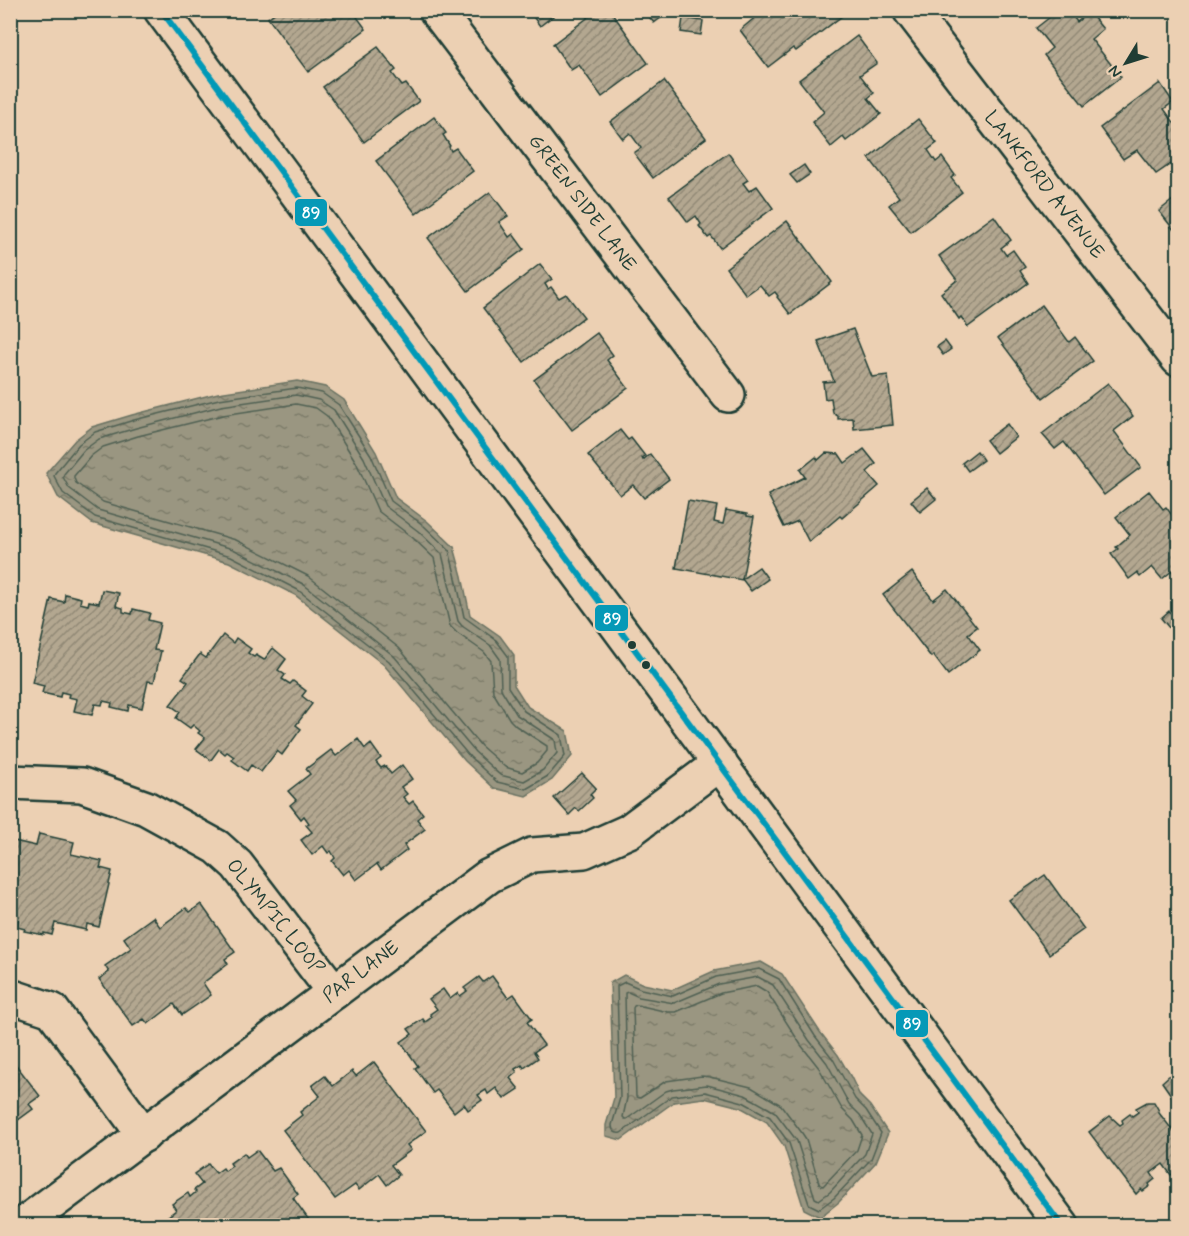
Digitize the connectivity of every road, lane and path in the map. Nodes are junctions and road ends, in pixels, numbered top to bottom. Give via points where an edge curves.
1 (161, 10) edge
2 (436, 10) edge
3 (910, 10) edge
4 (1179, 359) edge
5 (728, 395) dead end
6 (720, 763) junction
7 (10, 782) edge
8 (334, 992) junction
9 (10, 996) edge
10 (144, 1135) junction
11 (21, 1226) edge
12 (1062, 1226) edge

1 - 6 street
2 - 5 street, GREEN SIDE LANE
3 - 4 street, LANKFORD AVENUE
6 - 8 street, PAR LANE via 629,831 584,851 532,855 489,876
6 - 12 street
7 - 8 street, OLYMPIC LOOP via 82,786 146,808 217,847 237,865
8 - 10 street, PAR LANE
9 - 10 street via 52,1010
10 - 11 street, PAR LANE

